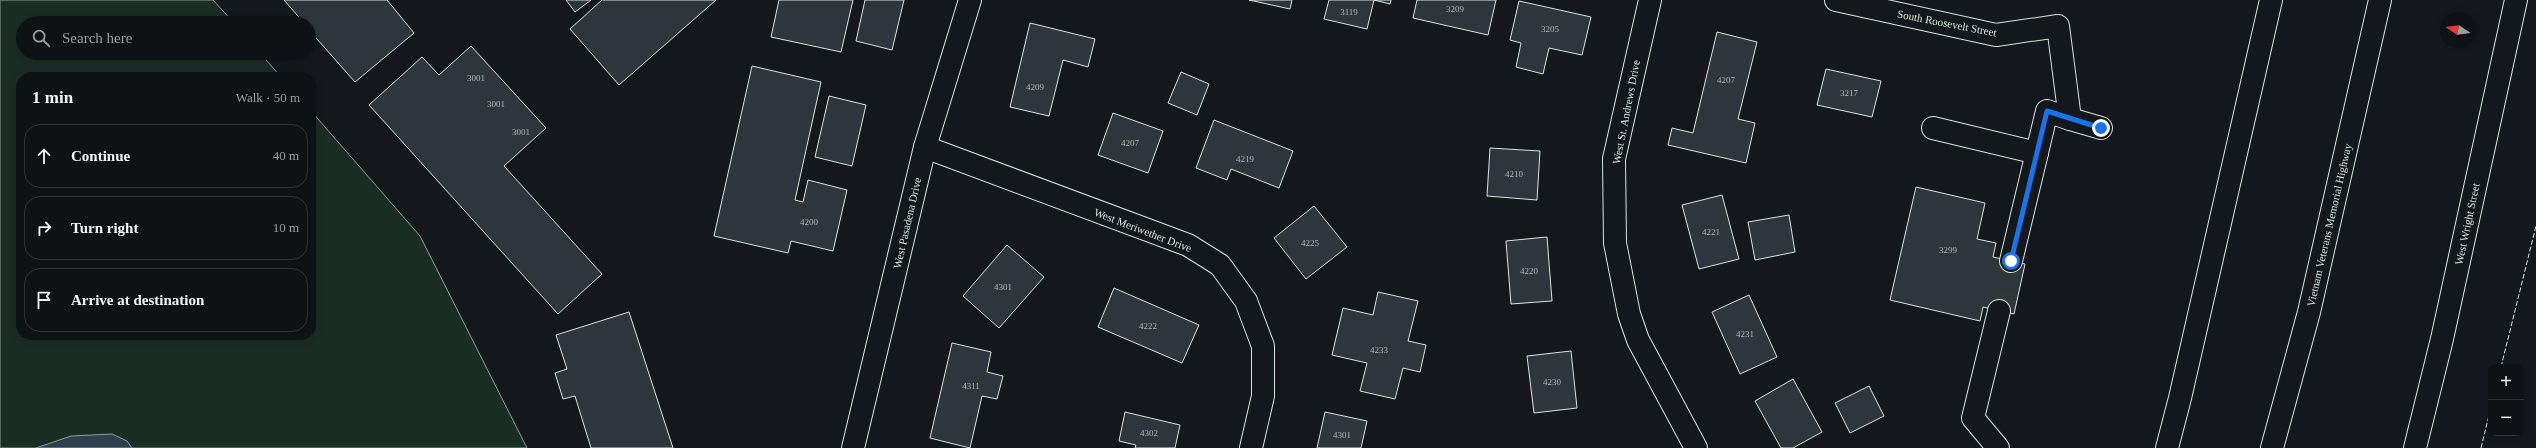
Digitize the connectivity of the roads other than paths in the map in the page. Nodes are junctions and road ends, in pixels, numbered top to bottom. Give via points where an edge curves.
1 (970, 0) edge
2 (1650, 0) edge
3 (1836, 0) edge
4 (2271, 0) edge
5 (2380, 0) edge
6 (2516, 0) edge
7 (2070, 119) junction
8 (1933, 128) dead end
9 (2101, 128) dead end
10 (925, 147) junction
11 (2036, 153) junction
12 (2011, 261) tunnel mouth
13 (1999, 311) tunnel mouth
14 (853, 448) edge
15 (1251, 448) edge
16 (1696, 448) edge
17 (1998, 448) edge
18 (2167, 448) edge
19 (2272, 448) edge
20 (2415, 448) edge

1 - 10 main road, West Pasadena Drive
2 - 16 main road, West St. Andrews Drive via 1614,159 1615,243 1629,314 1638,340
3 - 7 main road, South Roosevelt Street via 1996,35 2058,26
4 - 18 main road
5 - 19 main road, Vietnam Veterans Memorial Highway via 2308,312
6 - 20 main road, West Wright Street via 2442,339
7 - 9 main road
7 - 11 main road via 2047,111
8 - 11 main road
10 - 14 main road, West Pasadena Drive
10 - 15 main road, West Meriwether Drive via 1188,246 1220,265 1246,301 1263,346 1263,396
11 - 12 main road
13 - 17 main road via 1973,418

